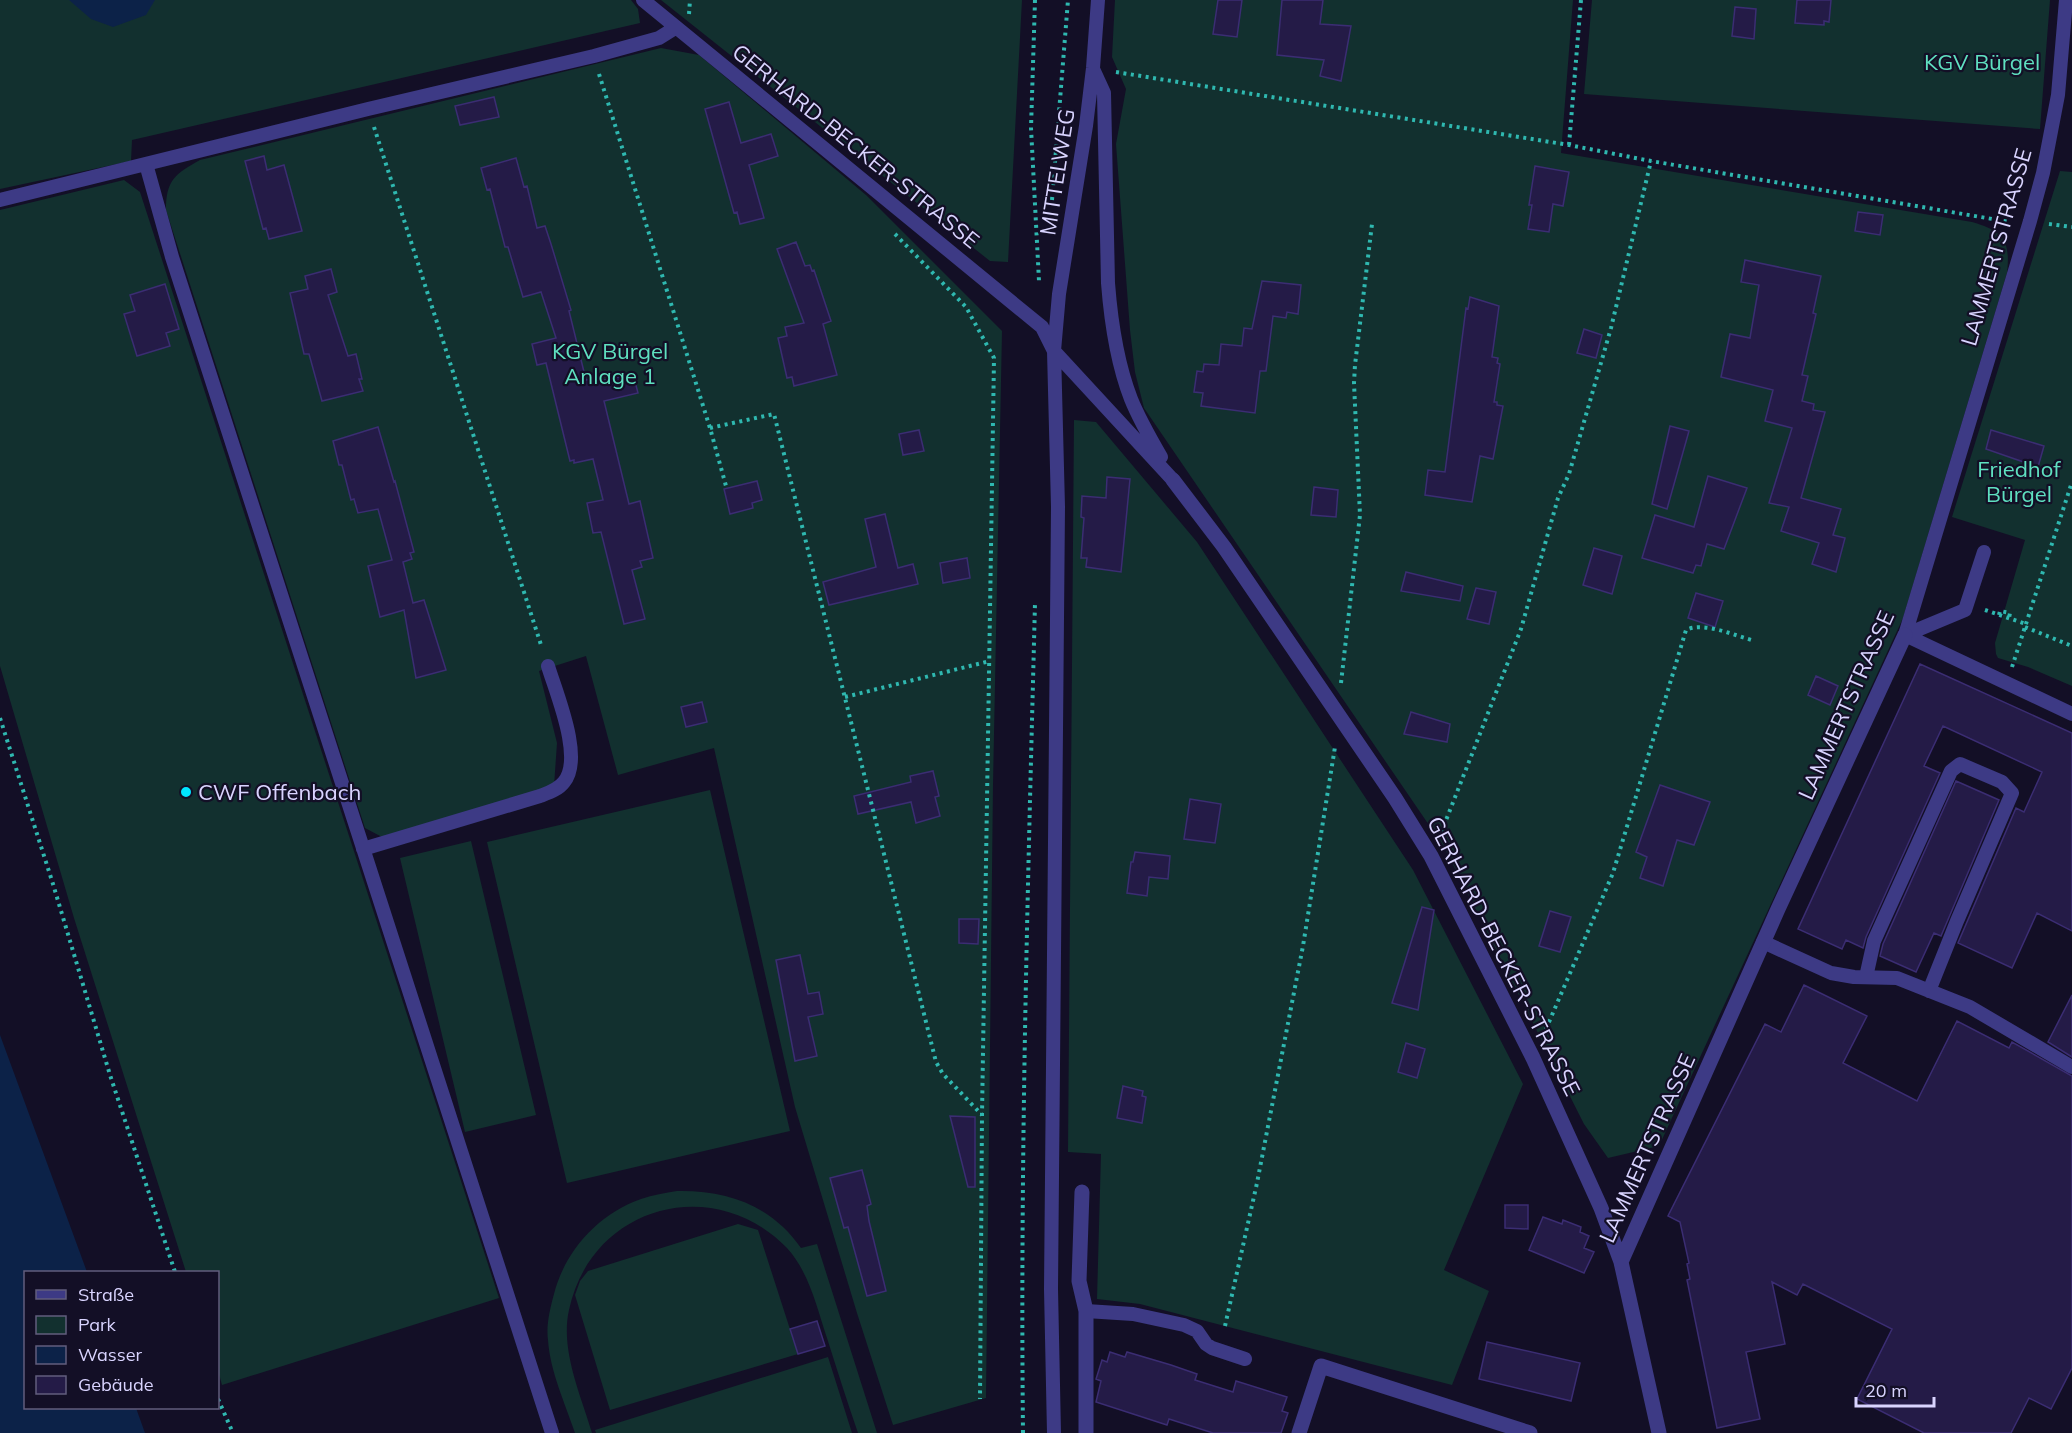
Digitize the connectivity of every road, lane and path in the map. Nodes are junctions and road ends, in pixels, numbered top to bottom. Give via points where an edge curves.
1 (643, 0) edge
2 (1035, 0) edge
3 (1068, 0) edge
4 (1098, 0) edge
5 (1581, 0) edge
6 (2066, 0) edge
7 (675, 28) junction
8 (594, 56) junction
9 (1093, 69) junction
10 (368, 109) junction
11 (1569, 145) junction
12 (1651, 161) junction
13 (146, 164) junction
14 (0, 200) edge
15 (1051, 210) dead end
16 (1372, 224) dead end
17 (2029, 226) junction
18 (892, 232) dead end
19 (1040, 291) dead end
20 (1054, 351) junction
21 (710, 428) junction
22 (1173, 480) junction
23 (2072, 482) edge
24 (726, 486) dead end
25 (1984, 552) dead end
26 (1035, 598) dead end
27 (1967, 604) junction
28 (2025, 625) junction
29 (1905, 635) junction
30 (1755, 641) dead end
31 (2072, 646) edge
32 (990, 661) junction
33 (548, 666) joint
34 (1341, 683) dead end
35 (2006, 683) junction
36 (845, 698) junction
37 (2072, 714) edge
38 (1340, 717) junction
39 (0, 718) edge
40 (363, 849) junction
41 (1431, 856) junction
42 (1763, 942) junction
43 (1866, 977) junction
44 (1929, 991) junction
45 (1533, 1058) junction
46 (2072, 1066) edge
47 (982, 1115) junction
48 (1082, 1192) dead end
49 (1622, 1262) junction
50 (175, 1271) edge
51 (1086, 1311) junction
52 (1225, 1326) dead end
53 (1245, 1359) dead end
54 (980, 1399) dead end
55 (219, 1401) edge
56 (233, 1433) edge
57 (552, 1433) edge
58 (1023, 1433) edge
59 (1054, 1433) edge
60 (1086, 1433) edge
61 (1299, 1433) edge
62 (1530, 1433) edge
63 (1659, 1433) edge

1 - 7 lane, GERHARD-BECKER-STRASSE
2 - 19 path via 1031,128
3 - 15 path
4 - 9 lane, MITTELWEG
5 - 11 path
6 - 17 lane, LAMMERTSTRASSE via 2058,94
7 - 8 lane via 659,38
7 - 20 lane, GERHARD-BECKER-STRASSE via 1042,327
8 - 10 lane
8 - 21 path
9 - 11 path
9 - 20 lane, MITTELWEG
9 - 22 lane via 1104,93 1108,283 1120,362 1141,421
10 - 13 lane
10 - 33 path
11 - 12 path
12 - 17 path
12 - 41 path via 1611,328 1521,629
13 - 14 lane
13 - 40 lane
16 - 34 path via 1354,383 1360,515
17 - 29 lane, LAMMERTSTRASSE
18 - 32 path via 966,307 994,358
20 - 22 lane, GERHARD-BECKER-STRASSE
20 - 59 lane, MITTELWEG via 1058,507 1051,1288
21 - 24 path
21 - 36 path via 774,414
22 - 38 street, GERHARD-BECKER-STRASSE via 1224,547
23 - 28 path
25 - 27 lane
26 - 58 path via 1021,1264
27 - 28 path
27 - 29 lane via 1965,610
28 - 31 path
28 - 35 path
29 - 35 lane
29 - 42 street, LAMMERTSTRASSE
30 - 45 path via 1704,627 1686,630 1614,873
32 - 36 path
32 - 47 path
33 - 40 lane via 571,741 565,781 557,789
35 - 37 lane
36 - 47 path via 936,1062
38 - 41 street, GERHARD-BECKER-STRASSE
38 - 52 path via 1303,946
39 - 50 path
40 - 57 lane
41 - 45 street, GERHARD-BECKER-STRASSE
42 - 43 lane via 1831,973
42 - 49 street, LAMMERTSTRASSE
43 - 44 lane via 1898,978
43 - 44 lane via 1874,941 1951,771 1960,764 2002,782 2012,793
44 - 46 lane via 1970,1007
45 - 49 street, GERHARD-BECKER-STRASSE
47 - 54 path
48 - 51 street via 1079,1281
49 - 63 street, GERHARD-BECKER-STRASSE
51 - 53 lane via 1133,1314 1189,1326 1212,1348
51 - 60 street
55 - 56 path
61 - 62 street via 1321,1366

